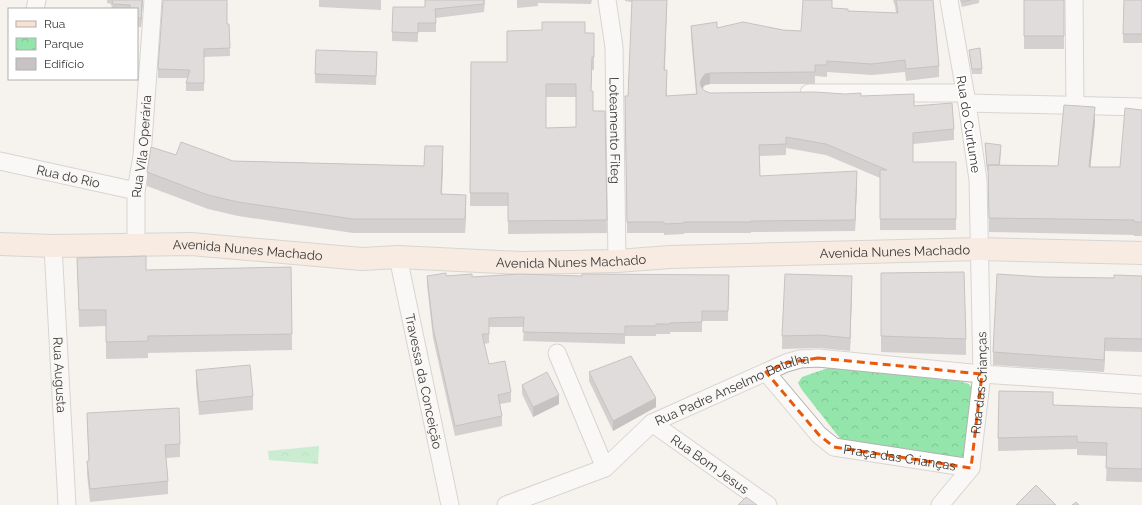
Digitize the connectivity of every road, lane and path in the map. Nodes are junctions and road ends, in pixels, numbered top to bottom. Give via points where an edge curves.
1 (153, 0) edge
2 (607, 0) edge
3 (949, 0) edge
4 (1074, 0) edge
5 (790, 94) edge
6 (966, 98) junction
7 (1075, 106) junction
8 (1142, 107) edge
9 (0, 161) edge
10 (136, 191) junction
11 (0, 244) edge
12 (136, 244) junction
13 (53, 246) junction
14 (980, 249) junction
15 (1142, 252) edge
16 (398, 257) junction
17 (617, 262) junction
18 (557, 353) dead end
19 (766, 372) junction
20 (982, 374) junction
21 (1142, 385) edge
22 (652, 424) junction
23 (605, 468) junction
24 (971, 468) junction
25 (746, 499) edge
26 (67, 505) edge
27 (450, 505) edge
28 (506, 505) edge
29 (768, 505) edge
30 (940, 505) edge

1 - 10 street, Rua Vila Operária via 142,156
2 - 17 street, Loteamento Fiteg via 614,47
3 - 6 street, Rua do Curtume
4 - 7 street
5 - 6 street
6 - 7 street
6 - 14 street, Rua do Curtume via 978,180
7 - 8 street
9 - 10 street, Rua do Rio
10 - 12 street, Rua Vila Operária
11 - 13 street, Avenida Nunes Machado
12 - 13 street, Avenida Nunes Machado
12 - 16 street, Avenida Nunes Machado via 191,244 362,259
13 - 26 street, Rua Augusta
14 - 15 street, Avenida Nunes Machado
14 - 17 street, Avenida Nunes Machado via 670,257
14 - 20 street, Rua das Crianças
16 - 17 street, Avenida Nunes Machado via 522,263
16 - 27 street, Travessa da Conceição
18 - 23 street
19 - 20 street, Rua Padre Anselmo Batalha via 800,359 818,358
19 - 22 street, Rua Padre Anselmo Batalha
19 - 24 street, Praça das Crianças via 819,435 834,447
20 - 21 street, Rua Padre Anselmo Batalha
20 - 24 street, Rua das Crianças
22 - 23 street, Rua Padre Anselmo Batalha
22 - 25 street, Rua Bom Jesus
23 - 28 street, Rua Padre Anselmo Batalha
24 - 30 street
25 - 29 street, Rua Bom Jesus

